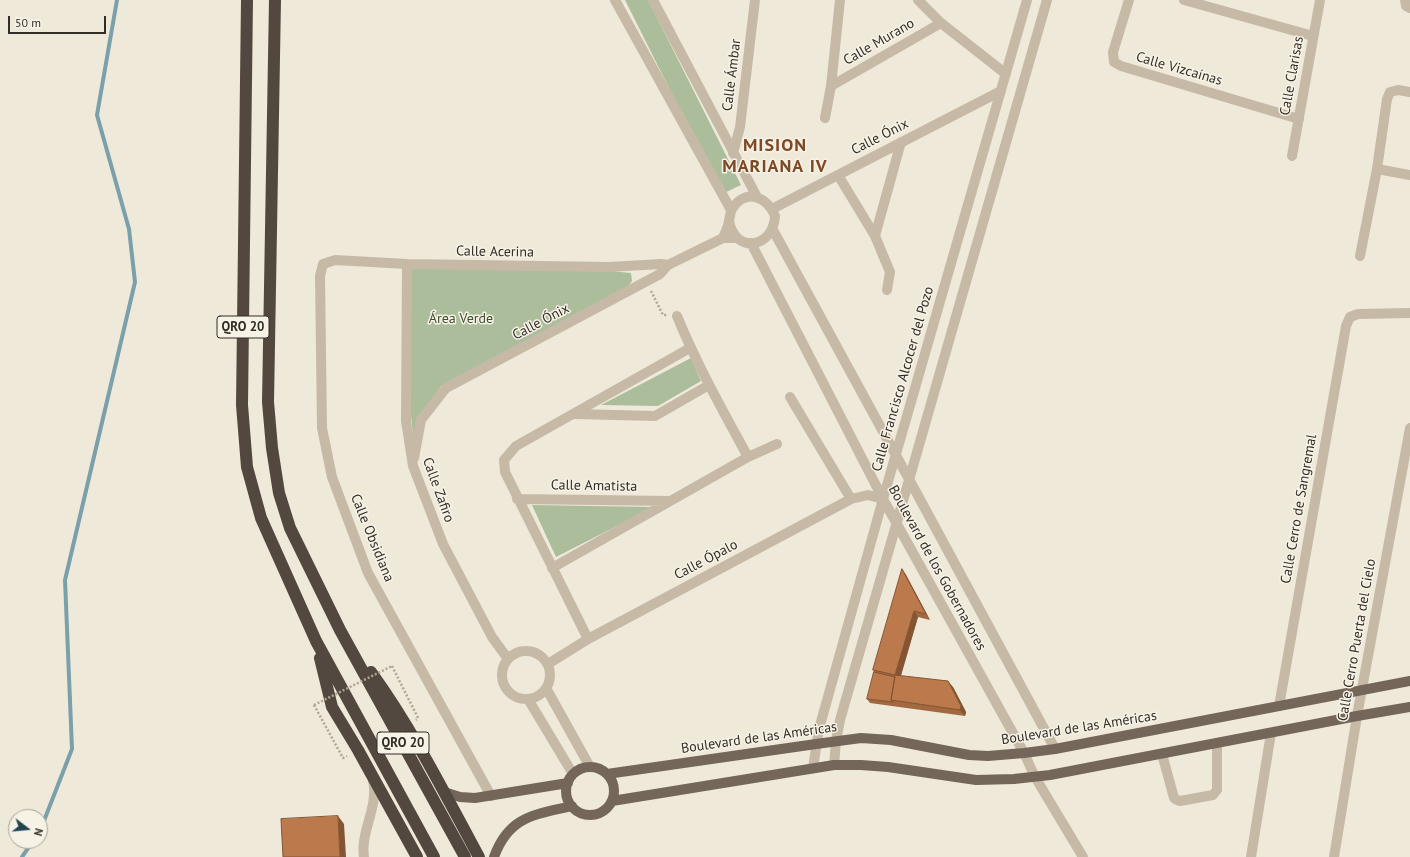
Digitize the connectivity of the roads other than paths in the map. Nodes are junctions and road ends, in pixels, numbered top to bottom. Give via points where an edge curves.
1 (247, 0) edge
2 (275, 0) edge
3 (615, 0) edge
4 (653, 0) edge
5 (755, 0) edge
6 (840, 0) edge
7 (918, 0) edge
8 (1027, 0) edge
9 (1047, 0) edge
10 (1128, 0) edge
11 (1184, 0) edge
12 (1320, 0) edge
13 (1405, 0) edge
14 (1410, 8) edge
15 (941, 23) junction
16 (1313, 36) junction
17 (1006, 74) junction
18 (831, 86) junction
19 (1001, 91) junction
20 (1410, 92) edge
21 (825, 118) dead end
22 (1299, 119) junction
23 (901, 142) junction
24 (733, 153) junction
25 (1292, 156) dead end
26 (1377, 170) junction
27 (838, 175) junction
28 (1410, 176) edge
29 (757, 197) junction
30 (772, 209) junction
31 (731, 210) junction
32 (729, 221) junction
33 (773, 230) junction
34 (875, 236) junction
35 (723, 238) junction
36 (737, 238) junction
37 (750, 243) junction
38 (1360, 256) dead end
39 (323, 264) joint
40 (407, 264) junction
41 (635, 265) junction
42 (668, 265) junction
43 (637, 286) junction
44 (887, 290) dead end
45 (1410, 313) edge
46 (677, 316) road end
47 (690, 348) junction
48 (709, 386) junction
49 (790, 397) dead end
50 (575, 414) junction
51 (1410, 428) edge
52 (777, 444) dead end
53 (896, 454) junction
54 (748, 457) junction
55 (413, 466) junction
56 (909, 479) junction
57 (518, 498) junction
58 (851, 499) junction
59 (883, 499) junction
60 (670, 501) junction
61 (896, 524) junction
62 (552, 568) junction
63 (340, 630) junction
64 (588, 639) junction
65 (316, 641) junction
66 (508, 659) junction
67 (548, 664) junction
68 (1410, 681) edge
69 (546, 688) junction
70 (1362, 690) junction
71 (528, 699) junction
72 (1279, 706) junction
73 (1410, 707) edge
74 (1357, 716) junction
75 (1271, 733) junction
76 (836, 741) junction
77 (1217, 743) junction
78 (816, 744) junction
79 (1055, 749) junction
80 (1024, 754) junction
81 (1162, 754) junction
82 (834, 766) junction
83 (590, 767) junction
84 (813, 768) junction
85 (371, 774) junction
86 (607, 774) junction
87 (1035, 777) junction
88 (571, 779) junction
89 (444, 792) junction
90 (491, 796) junction
91 (612, 801) junction
92 (572, 806) junction
93 (364, 857) edge
94 (417, 857) edge
95 (434, 857) edge
96 (465, 857) edge
97 (479, 857) edge
98 (494, 857) edge
99 (1083, 857) edge
100 (1251, 857) edge
101 (1334, 857) edge

1 - 65 highway, QRO 20 via 242,405 247,467 261,518
2 - 63 highway, QRO 20 via 268,402 272,448 279,493 290,528
3 - 31 street
4 - 24 street
5 - 24 street, Calle Ámbar via 740,127
6 - 18 street, Calle Murano
7 - 15 street
8 - 17 street, Calle Francisco Alcocer del Pozo
9 - 56 street
10 - 22 street, Calle Vizcaínas via 1113,52 1114,62
11 - 16 street
12 - 16 street, Calle Clarisas
13 - 14 street via 1406,6
15 - 17 street
15 - 18 street, Calle Murano
16 - 22 street, Calle Clarisas
17 - 19 street, Calle Francisco Alcocer del Pozo
18 - 21 street, Calle Murano
19 - 23 street, Calle Ónix
19 - 53 street, Calle Francisco Alcocer del Pozo
20 - 26 street via 1390,92 1387,99
22 - 25 street, Calle Clarisas
23 - 27 street, Calle Ónix
23 - 34 street
24 - 29 street
26 - 28 street
26 - 38 street
27 - 30 street, Calle Ónix
27 - 34 street
29 - 30 street via 768,203
29 - 31 street via 742,199
30 - 33 street via 775,216
31 - 32 street
32 - 35 street
32 - 36 street
33 - 37 street via 764,240
33 - 53 street, Boulevard de los Gobernadores
34 - 44 street via 890,272
35 - 36 street, Calle Ónix
35 - 42 street, Calle Ónix
36 - 37 street
37 - 59 street, Boulevard de los Gobernadores
39 - 40 street, Calle Acerina via 335,260
39 - 90 street, Calle Obsidiana via 320,276 322,428 332,477 368,573
40 - 41 street, Calle Acerina via 610,267
40 - 55 street, Calle Zafiro via 406,421
41 - 42 street, Calle Acerina
41 - 43 street via 641,271
42 - 43 street, Calle Ónix via 660,274
43 - 55 street, Calle Ónix via 446,388 421,420
45 - 72 street, Calle Cerro de Sangremal via 1358,314 1350,317 1346,326
46 - 47 street
47 - 48 street
47 - 50 street
48 - 50 street via 655,416
48 - 54 street
49 - 58 street
50 - 57 street via 516,446 504,460 505,472
51 - 70 street, Calle Cerro Puerta del Cielo
52 - 54 street
53 - 56 street, Boulevard de los Gobernadores
53 - 59 street, Calle Francisco Alcocer del Pozo
54 - 60 street
55 - 66 street, Calle Zafiro via 443,544 492,637
56 - 61 street
56 - 79 street, Boulevard de los Gobernadores
57 - 60 street, Calle Amatista
57 - 62 street
58 - 59 street, Calle Ópalo via 868,496
58 - 64 street, Calle Ópalo
59 - 61 street, Boulevard de los Gobernadores
59 - 78 street, Calle Francisco Alcocer del Pozo
60 - 62 street
61 - 76 street
61 - 80 street, Boulevard de los Gobernadores
62 - 64 street
63 - 89 highway via 390,698
63 - 96 highway, QRO 20
64 - 67 street, Calle Ópalo
65 - 85 highway via 332,707
65 - 95 highway, QRO 20
66 - 67 street via 522,651 530,651 537,653
66 - 71 street via 502,674 505,686 513,695
67 - 69 street via 550,681
68 - 70 main road, Boulevard de las Américas
69 - 71 street via 541,694
69 - 83 street
70 - 72 main road, Boulevard de las Américas
70 - 74 street, Calle Cerro Puerta del Cielo
71 - 88 street
72 - 79 main road, Boulevard de las Américas
73 - 74 main road
74 - 75 main road
74 - 101 street, Calle Cerro Puerta del Cielo
75 - 77 main road
75 - 100 street
76 - 78 main road, Boulevard de las Américas
76 - 80 main road, Boulevard de las Américas via 861,738 892,740 969,755
76 - 82 street
77 - 81 main road
77 - 81 street via 1217,790 1213,795 1176,800
78 - 84 street, Calle Francisco Alcocer del Pozo
78 - 86 main road, Boulevard de las Américas
79 - 80 main road, Boulevard de las Américas
80 - 87 street, Boulevard de los Gobernadores
81 - 87 main road
82 - 84 main road
82 - 87 main road via 882,767 976,780
83 - 86 main road via 603,770
83 - 88 main road via 584,768
84 - 91 main road
85 - 93 street via 375,796 363,847
85 - 94 highway
86 - 91 main road via 614,787
87 - 99 street, Boulevard de los Gobernadores
88 - 90 main road
88 - 92 main road via 567,795
89 - 90 main road via 460,797
89 - 97 highway
91 - 92 main road via 604,810 593,815 578,812
92 - 98 main road via 536,814 513,826 498,845

